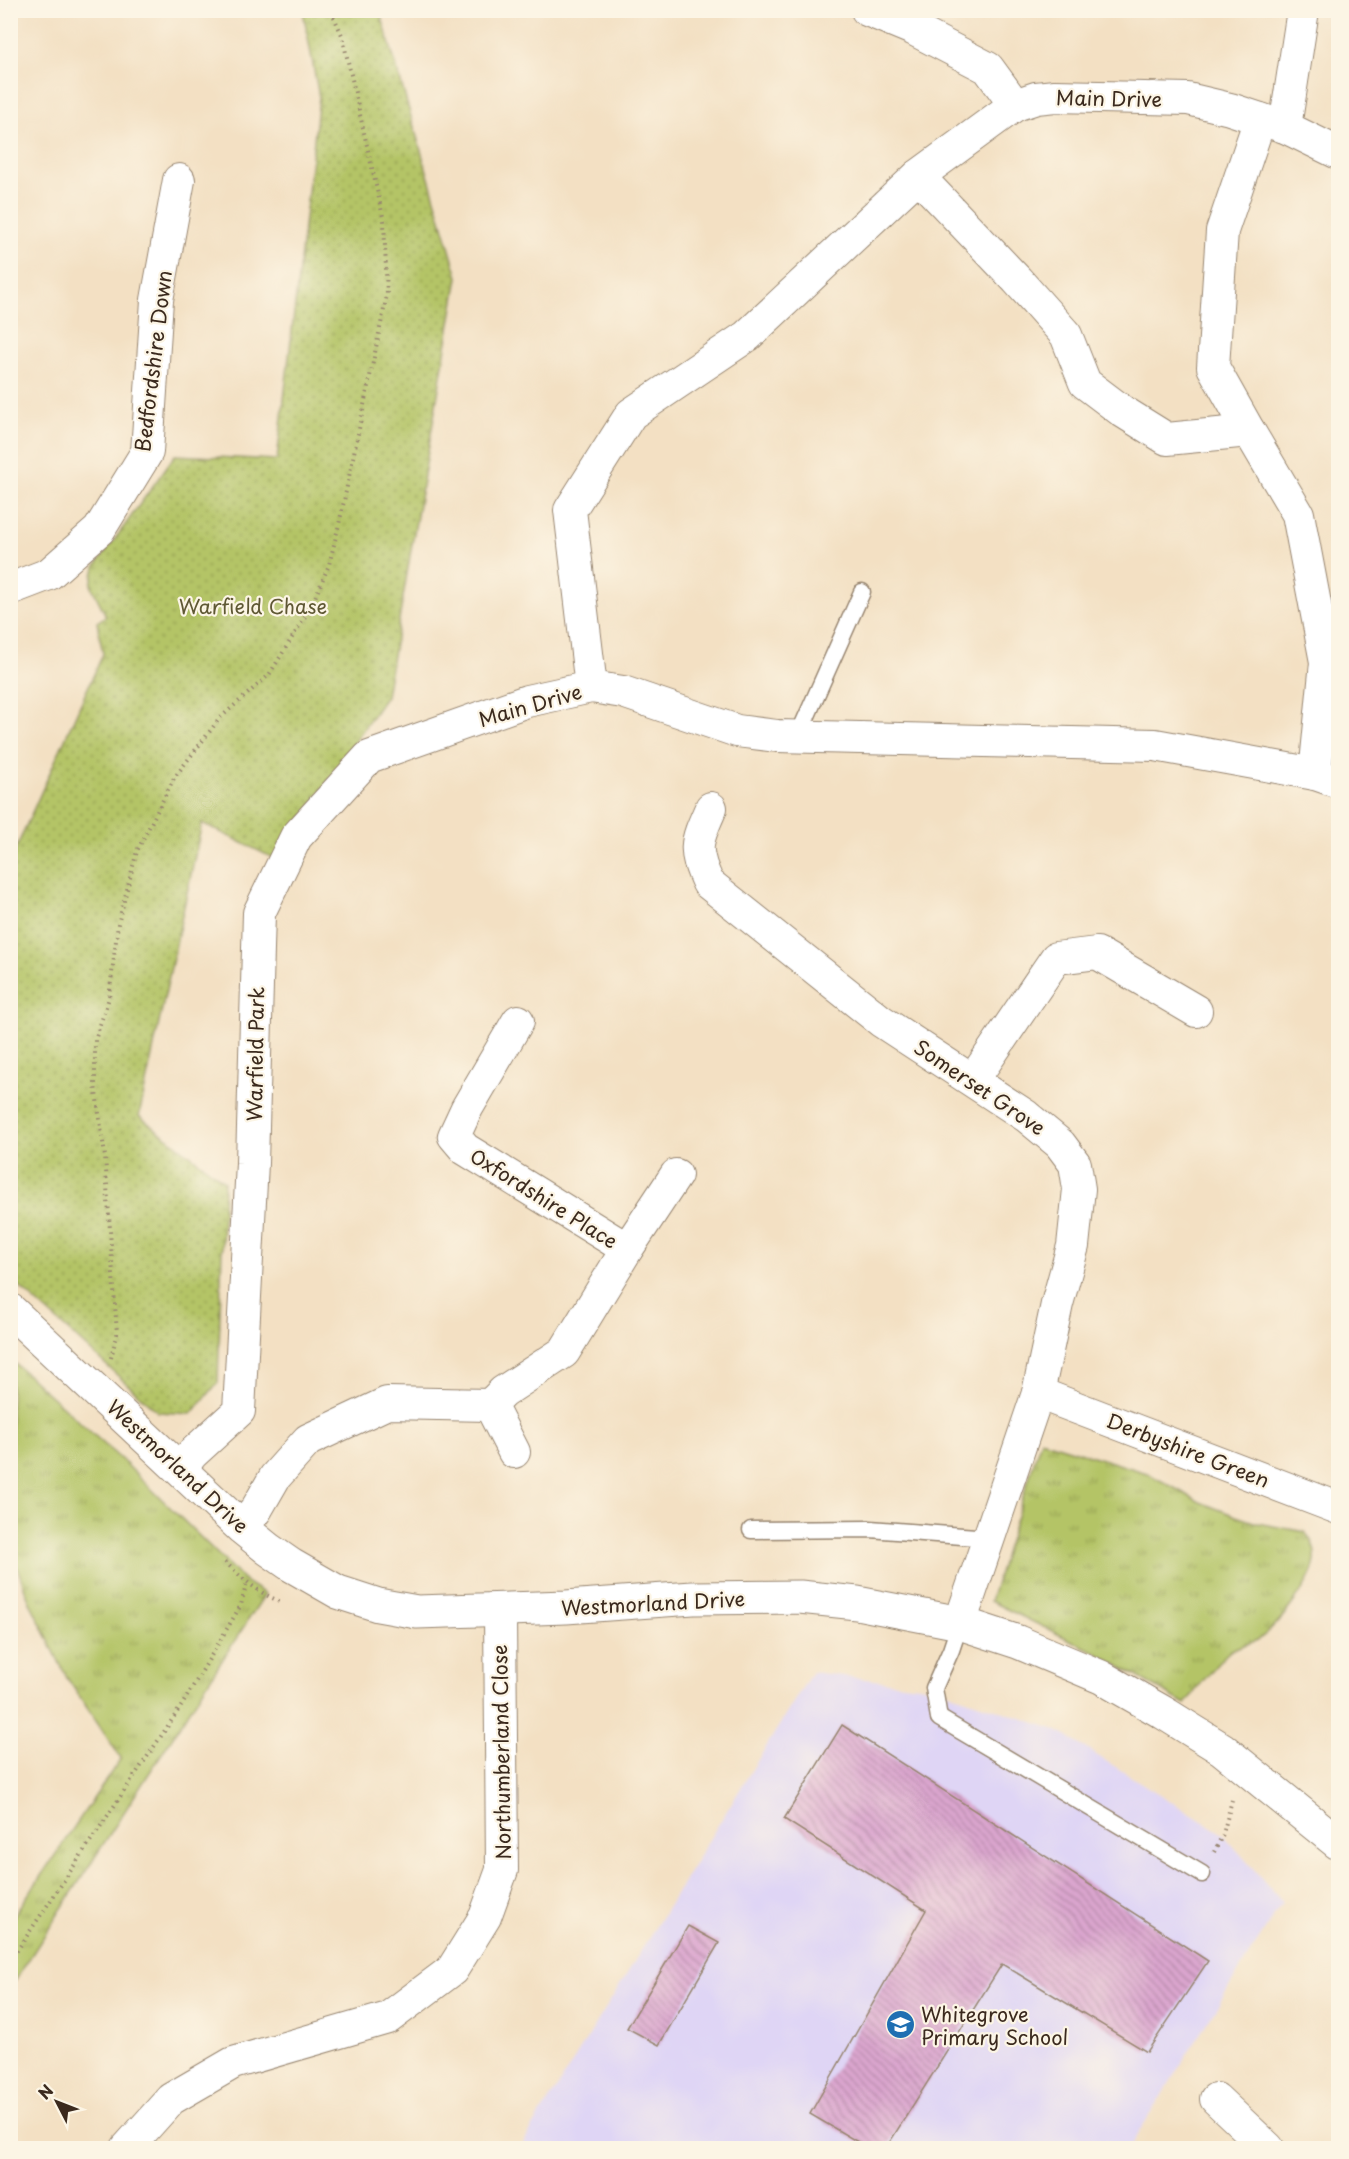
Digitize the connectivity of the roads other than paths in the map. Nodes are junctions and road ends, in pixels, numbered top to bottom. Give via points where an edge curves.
1 (867, 10) edge
2 (1303, 10) edge
3 (914, 20) edge
4 (1015, 105) junction
5 (1272, 123) junction
6 (1338, 153) edge
7 (918, 176) junction
8 (179, 180) dead end
9 (1249, 431) junction
10 (10, 590) edge
11 (862, 592) dead end
12 (591, 687) junction
13 (469, 722) joint
14 (798, 736) junction
15 (1327, 778) edge
16 (711, 808) dead end
17 (1196, 1011) dead end
18 (518, 1021) dead end
19 (973, 1080) junction
20 (676, 1175) dead end
21 (627, 1249) junction
22 (10, 1310) edge
23 (1038, 1393) junction
24 (490, 1405) junction
25 (514, 1452) dead end
26 (180, 1469) junction
27 (1336, 1499) edge
28 (242, 1528) junction
29 (752, 1530) dead end
30 (989, 1538) junction
31 (500, 1610) junction
32 (960, 1623) junction
33 (1338, 1844) edge
34 (1202, 1874) road end
35 (1216, 2099) dead end
36 (127, 2148) edge
37 (1268, 2148) edge

1 - 3 street
2 - 5 street
3 - 4 street via 988,68
4 - 5 street, Main Drive via 1055,96 1188,99
4 - 7 street
5 - 6 street, Main Drive
5 - 9 street via 1222,231 1213,367
7 - 9 street via 1066,335 1085,383 1167,439
7 - 12 street via 747,336 631,414 625,423 570,510
8 - 10 street, Bedfordshire Down via 157,300 147,452 99,530 49,574
9 - 15 street via 1298,514 1326,662
11 - 14 lane
12 - 13 street, Main Drive via 527,701
12 - 14 street via 623,692 736,731
13 - 26 street, Warfield Park via 369,757 296,837 258,914 252,1163 239,1411
14 - 15 street via 1155,745
16 - 19 street, Somerset Grove via 697,839 699,864 708,883 881,1021
17 - 19 street via 1097,953 1056,958
18 - 21 street, Oxfordshire Place via 454,1136 465,1149
19 - 23 street, Somerset Grove via 1060,1144 1075,1164 1079,1189 1073,1246
20 - 21 street, Oxfordshire Place
21 - 24 street, Oxfordshire Place via 564,1352
22 - 26 street, Westmorland Drive
23 - 27 street, Derbyshire Green
23 - 30 street, Somerset Grove
24 - 25 street
24 - 28 street via 387,1403 308,1440 275,1477
26 - 28 street, Westmorland Drive
28 - 31 street, Westmorland Drive via 268,1550 338,1592 378,1605 417,1612
29 - 30 lane via 870,1530
30 - 32 street, Somerset Grove
31 - 32 street, Westmorland Drive via 693,1598 800,1598 857,1603
31 - 36 street, Northumberland Close via 502,1870 485,1917 452,1970 388,2018 233,2064 171,2099
32 - 33 street, Westmorland Drive via 1018,1642 1101,1677 1155,1708 1222,1749
32 - 34 lane via 934,1688 939,1718
35 - 37 street

